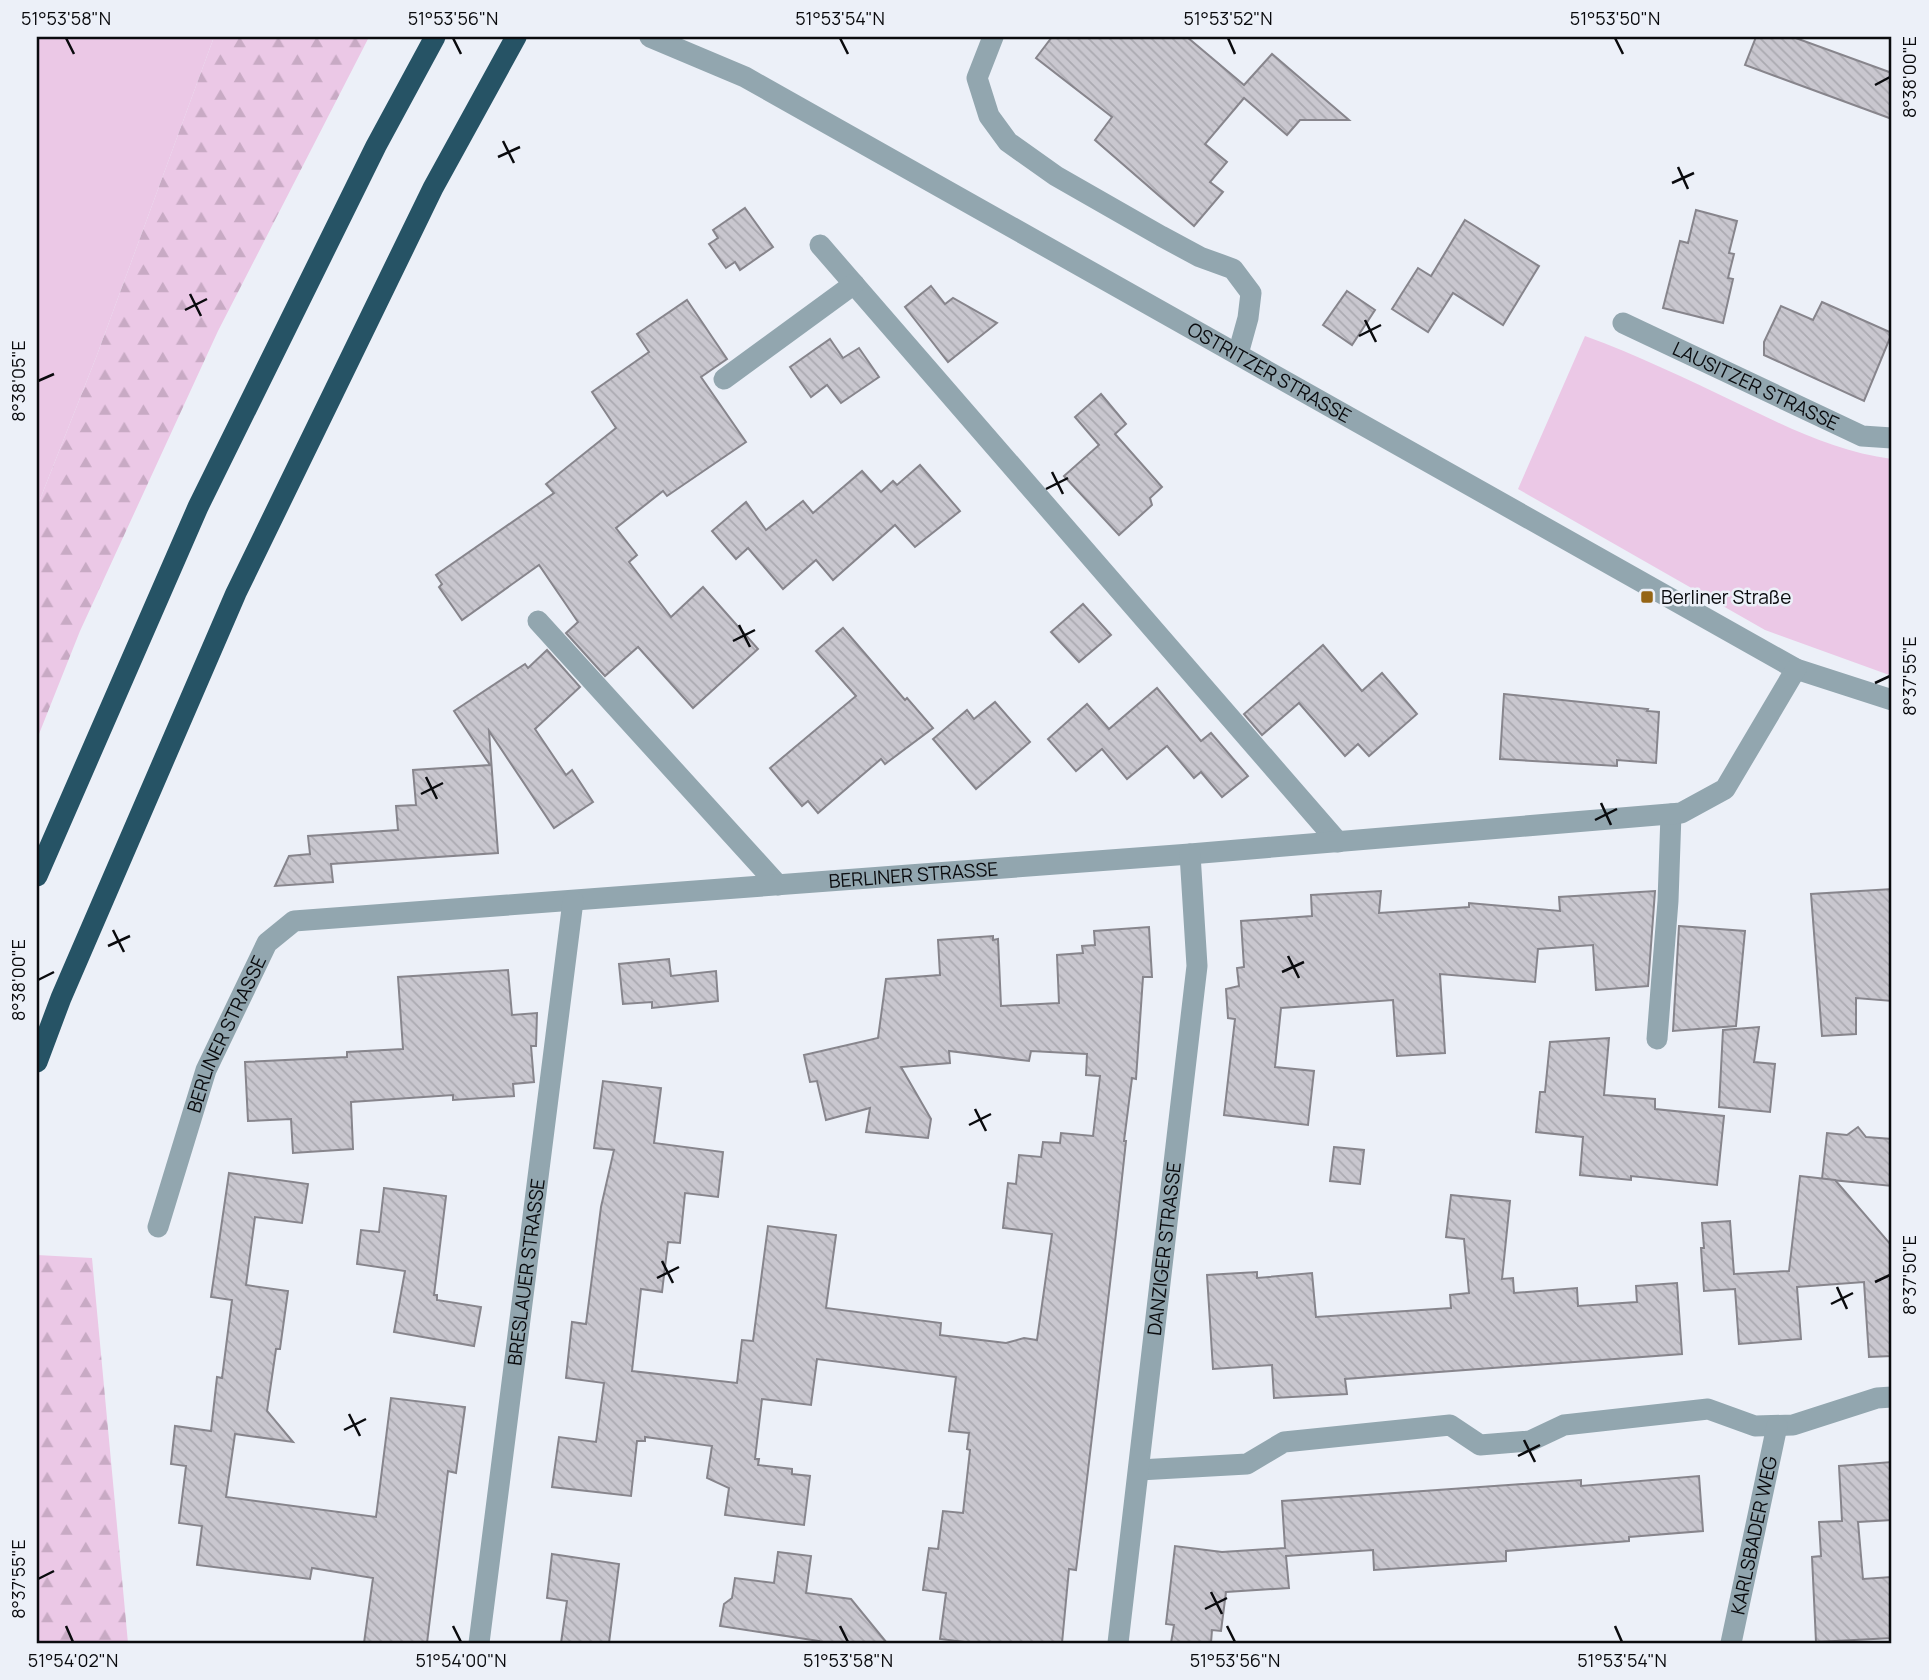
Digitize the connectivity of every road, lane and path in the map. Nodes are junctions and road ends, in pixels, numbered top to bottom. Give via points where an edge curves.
1 (435, 37) edge
2 (516, 37) edge
3 (650, 37) edge
4 (993, 37) edge
5 (820, 245) dead end
6 (853, 284) junction
7 (1623, 323) dead end
8 (1238, 354) junction
9 (724, 379) dead end
10 (1892, 438) edge
11 (538, 621) dead end
12 (1796, 669) junction
13 (1892, 700) edge
14 (1671, 814) junction
15 (1338, 842) junction
16 (1190, 854) junction
17 (37, 876) edge
18 (778, 885) junction
19 (573, 901) junction
20 (1657, 1040) dead end
21 (37, 1062) edge
22 (158, 1227) dead end
23 (1892, 1398) edge
24 (1777, 1426) junction
25 (1139, 1470) junction
26 (480, 1643) edge
27 (1118, 1643) edge
28 (1731, 1643) edge

1 - 17 highway via 376,146 198,508
2 - 21 highway via 433,188 236,593
3 - 8 street, OSTRITZER STRASSE via 745,77
4 - 8 street via 977,78 989,116 1008,142 1056,176 1160,236 1233,269 1251,293
5 - 6 street
6 - 9 street
6 - 15 street
7 - 10 street, LAUSITZER STRASSE via 1862,436
8 - 12 street, OSTRITZER STRASSE
11 - 18 street
12 - 13 street, OSTRITZER STRASSE
12 - 14 street, BERLINER STRASSE via 1726,789
14 - 15 street, BERLINER STRASSE
14 - 20 street
15 - 16 street, BERLINER STRASSE
16 - 18 street, BERLINER STRASSE
16 - 25 street, DANZIGER STRASSE via 1197,966
18 - 19 street, BERLINER STRASSE
19 - 22 street, BERLINER STRASSE via 294,921 267,943 206,1070
19 - 26 street, BRESLAUER STRASSE
23 - 24 street via 1877,1398
24 - 25 street via 1755,1426 1708,1409 1564,1425 1530,1441 1480,1445 1450,1425 1284,1441 1247,1464
24 - 28 street, KARLSBADER WEG
25 - 27 street, DANZIGER STRASSE

